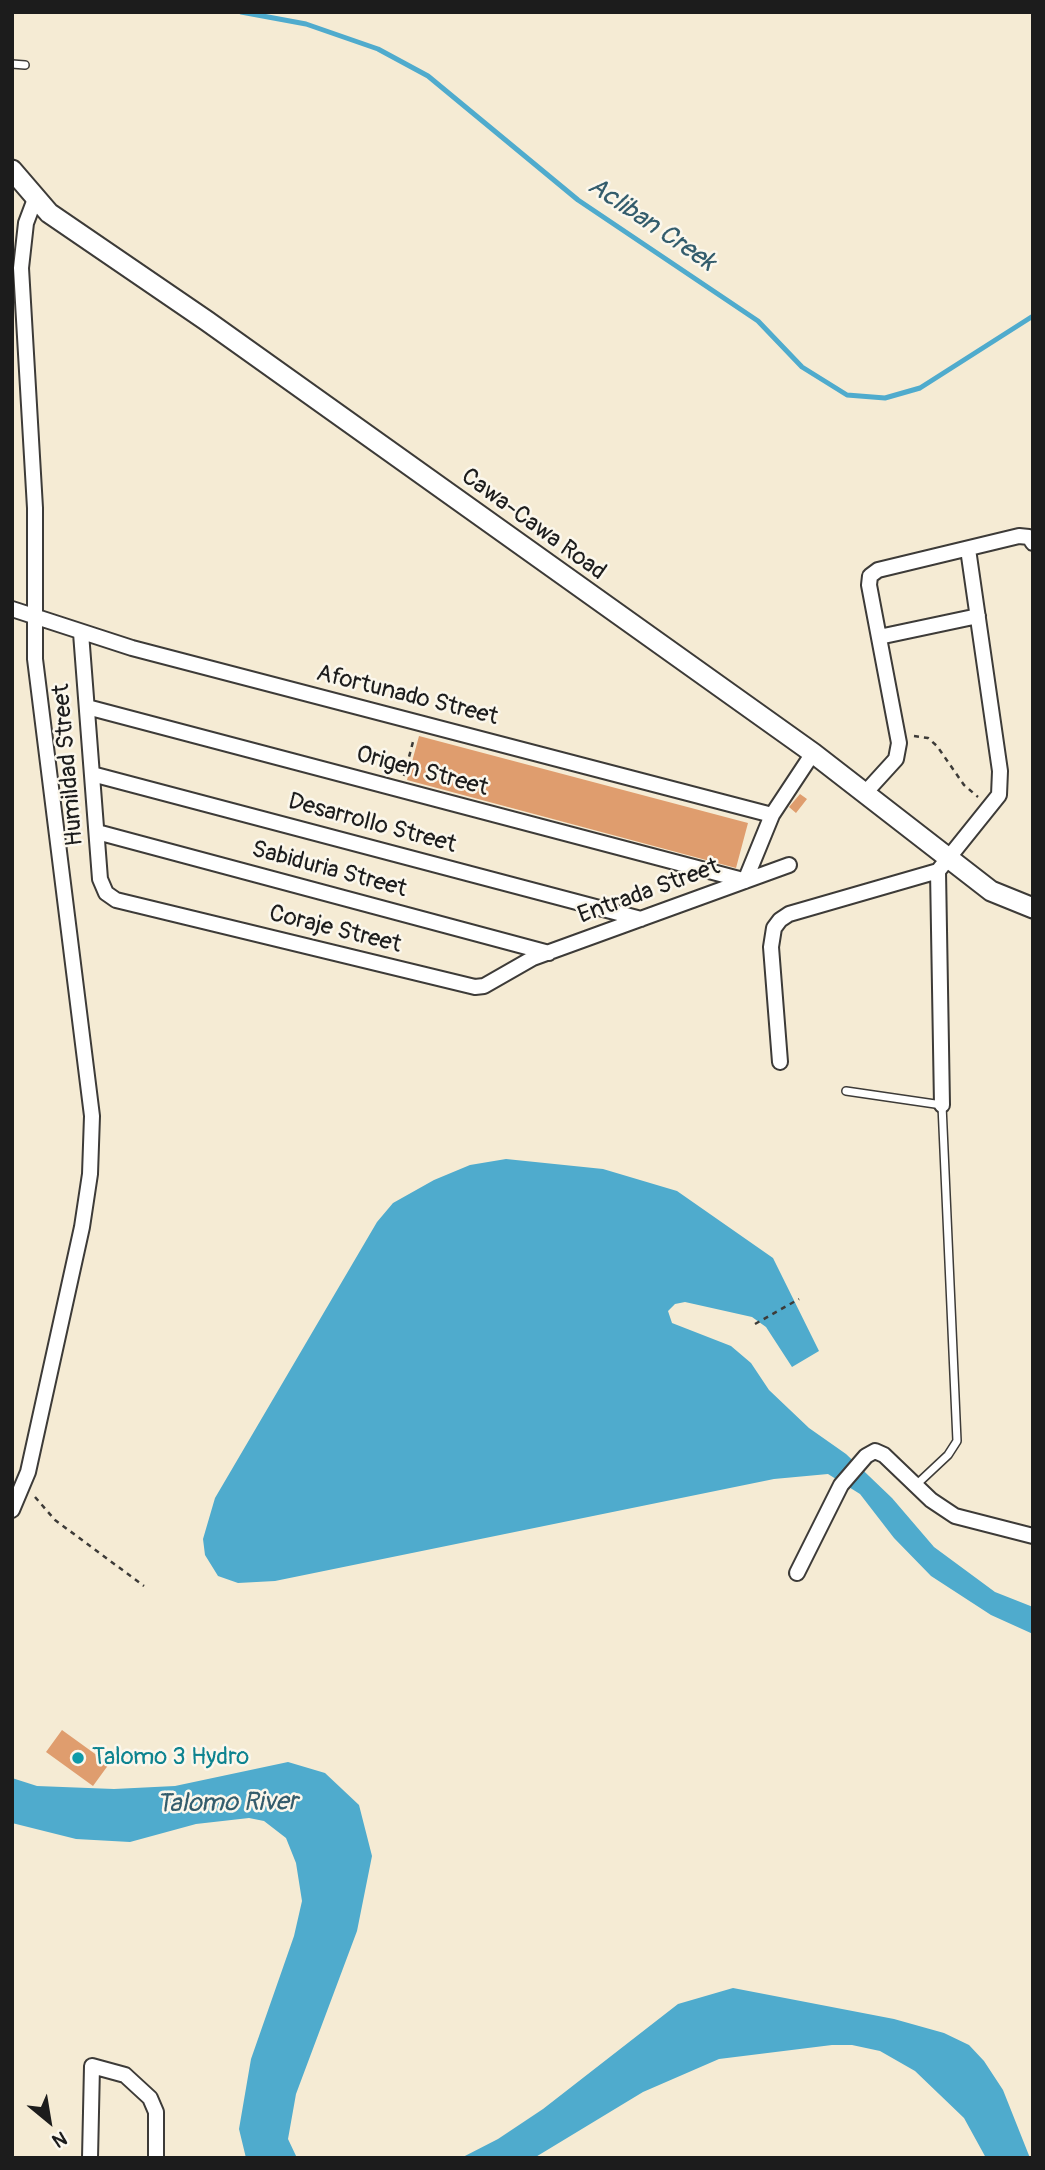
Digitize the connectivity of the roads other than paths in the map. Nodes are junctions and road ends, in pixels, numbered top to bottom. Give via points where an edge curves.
1 (12, 64) edge
2 (25, 65) dead end
3 (12, 170) edge
4 (35, 200) junction
5 (1033, 543) edge
6 (968, 549) junction
7 (12, 609) edge
8 (33, 615) junction
9 (978, 615) junction
10 (81, 633) junction
11 (879, 637) junction
12 (87, 707) junction
13 (813, 753) junction
14 (92, 774) junction
15 (865, 793) junction
16 (772, 815) junction
17 (97, 832) junction
18 (789, 864) dead end
19 (943, 865) junction
20 (745, 881) junction
21 (106, 893) joint
22 (1033, 908) edge
23 (641, 919) junction
24 (549, 953) junction
25 (780, 1062) dead end
26 (846, 1091) dead end
27 (943, 1105) junction
28 (915, 1485) junction
29 (12, 1510) edge
30 (1033, 1536) edge
31 (797, 1573) dead end
32 (90, 2158) edge
33 (156, 2158) edge

1 - 2 lane
3 - 4 street, Cawa-Cawa Road
4 - 8 street via 24,233 21,268 36,520
4 - 13 street, Cawa-Cawa Road
5 - 6 street via 1025,535
6 - 9 street
6 - 11 street via 878,570 870,576
7 - 8 street, Afortunado Street
8 - 10 street, Afortunado Street
8 - 29 street via 92,1116 82,1227 24,1484
9 - 11 street
9 - 19 street via 1001,785 991,808
10 - 12 street, Humildad Street
10 - 16 street, Afortunado Street
11 - 15 street via 898,736 896,759
12 - 14 street, Humildad Street
12 - 20 street, Origen Street
13 - 15 street, Cawa-Cawa Road
13 - 16 street, Entrada Street
14 - 17 street, Humildad Street
14 - 23 street, Desarrollo Street
15 - 19 street, Cawa-Cawa Road
16 - 20 street, Entrada Street
17 - 21 street, Humildad Street via 100,879
17 - 24 street, Sabiduria Street
18 - 20 street
19 - 22 street, Cawa-Cawa Road
19 - 25 street via 780,920 771,947
19 - 27 street
20 - 23 street, Entrada Street
21 - 24 street, Coraje Street via 116,900 475,988
23 - 24 street, Entrada Street
26 - 27 lane
27 - 28 lane via 957,1441
28 - 30 street via 955,1516
28 - 31 street via 880,1452 870,1452 841,1485
32 - 33 street via 92,2066 125,2076 150,2098 157,2120

